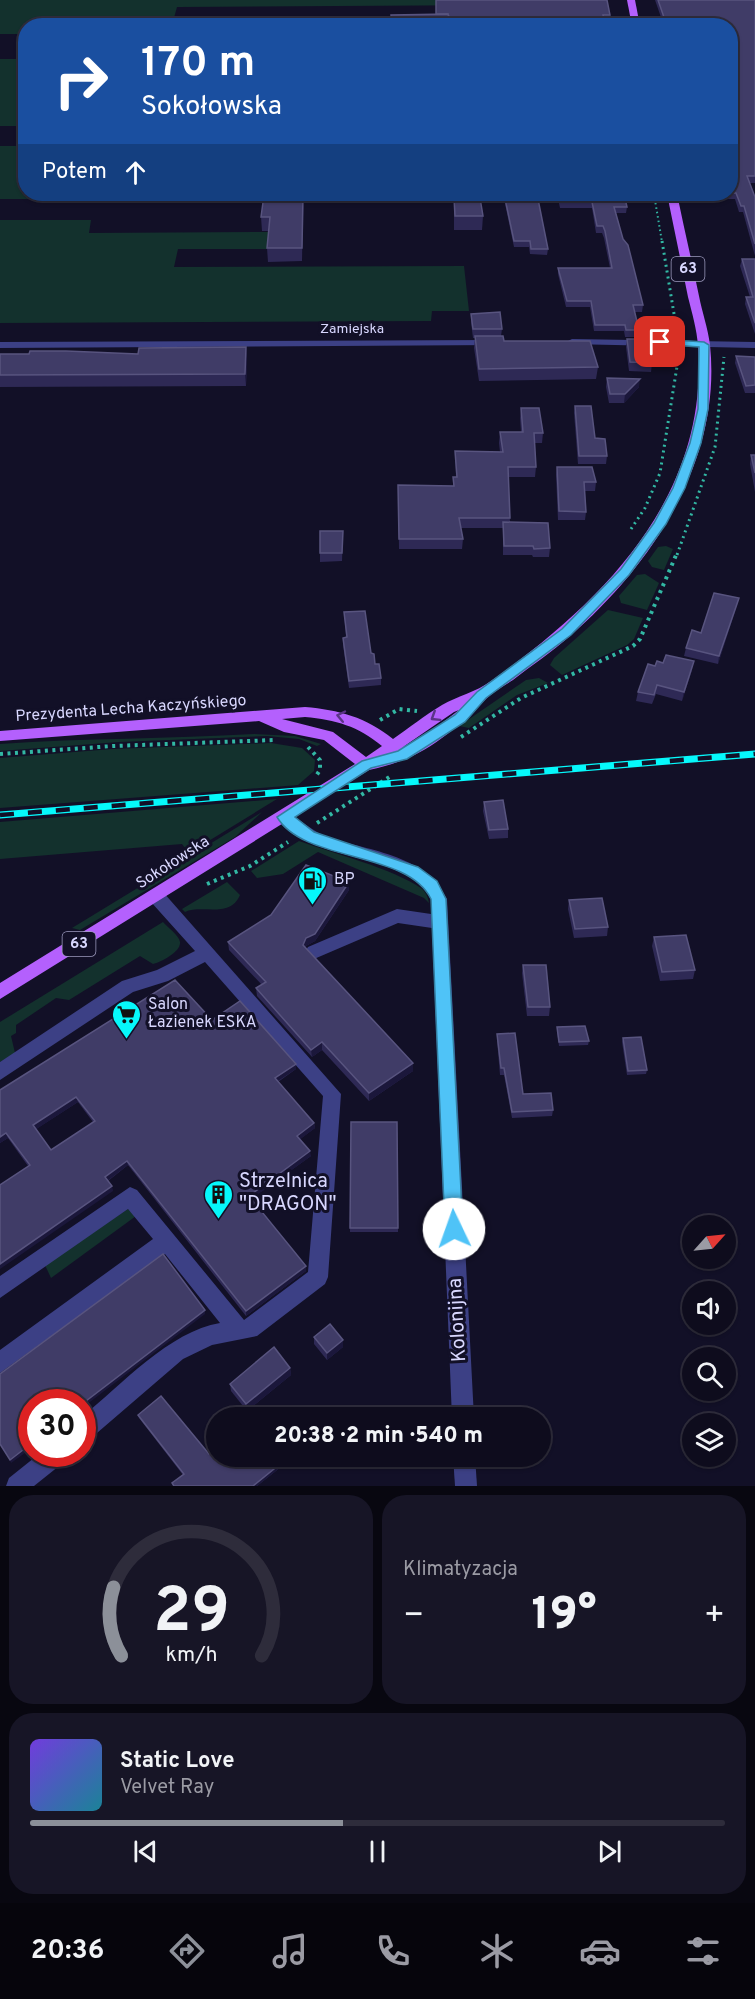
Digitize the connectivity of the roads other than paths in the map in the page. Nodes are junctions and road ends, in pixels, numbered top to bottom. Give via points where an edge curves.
1 (631, 0) edge
2 (634, 18) edge
3 (673, 201) edge
4 (554, 342) edge
5 (507, 343) edge
6 (0, 345) edge
7 (704, 345) junction
8 (755, 345) edge
9 (264, 717) junction
10 (0, 736) edge
11 (397, 750) junction
12 (367, 765) junction
13 (284, 817) junction
14 (157, 897) junction
15 (440, 922) junction
16 (314, 952) dead end
17 (207, 953) junction
18 (0, 992) edge
19 (0, 1072) edge
20 (167, 1241) junction
21 (0, 1288) edge
22 (239, 1330) junction
23 (0, 1363) edge
24 (462, 1407) edge
25 (96, 1419) edge
26 (40, 1467) edge
27 (465, 1467) edge
28 (17, 1486) edge
29 (466, 1486) edge

1 - 2 main road
3 - 7 main road, 63
4 - 7 street
5 - 6 street, Zamiejska
7 - 8 street
7 - 11 main road, Sokołowska / 63 via 700,425 679,488 639,554 612,587 538,655 481,695 460,718
9 - 10 main road, Prezydenta Lecha Kaczyńskiego
11 -> 9 main road, Prezydenta Lecha Kaczyńskiego via 370,727 342,716 305,712
9 - 12 main road, Prezydenta Lecha Kaczyńskiego via 289,728 328,736
11 - 12 main road, Sokołowska / 63
12 - 13 main road, Sokołowska / 63
13 - 14 main road, Sokołowska / 63
13 - 15 street, Kolonijna via 302,832 413,871 432,885 439,899
14 - 17 street
14 - 18 main road, Sokołowska / 63
15 - 16 street via 397,916
15 - 24 street, Kolonijna
17 - 19 street via 162,976 128,986
17 - 22 street via 332,1094 318,1277 250,1329
20 - 21 street via 130,1196
20 - 22 street
20 - 23 street
22 - 25 street via 210,1335 176,1352
26 - 28 street
27 - 29 street

